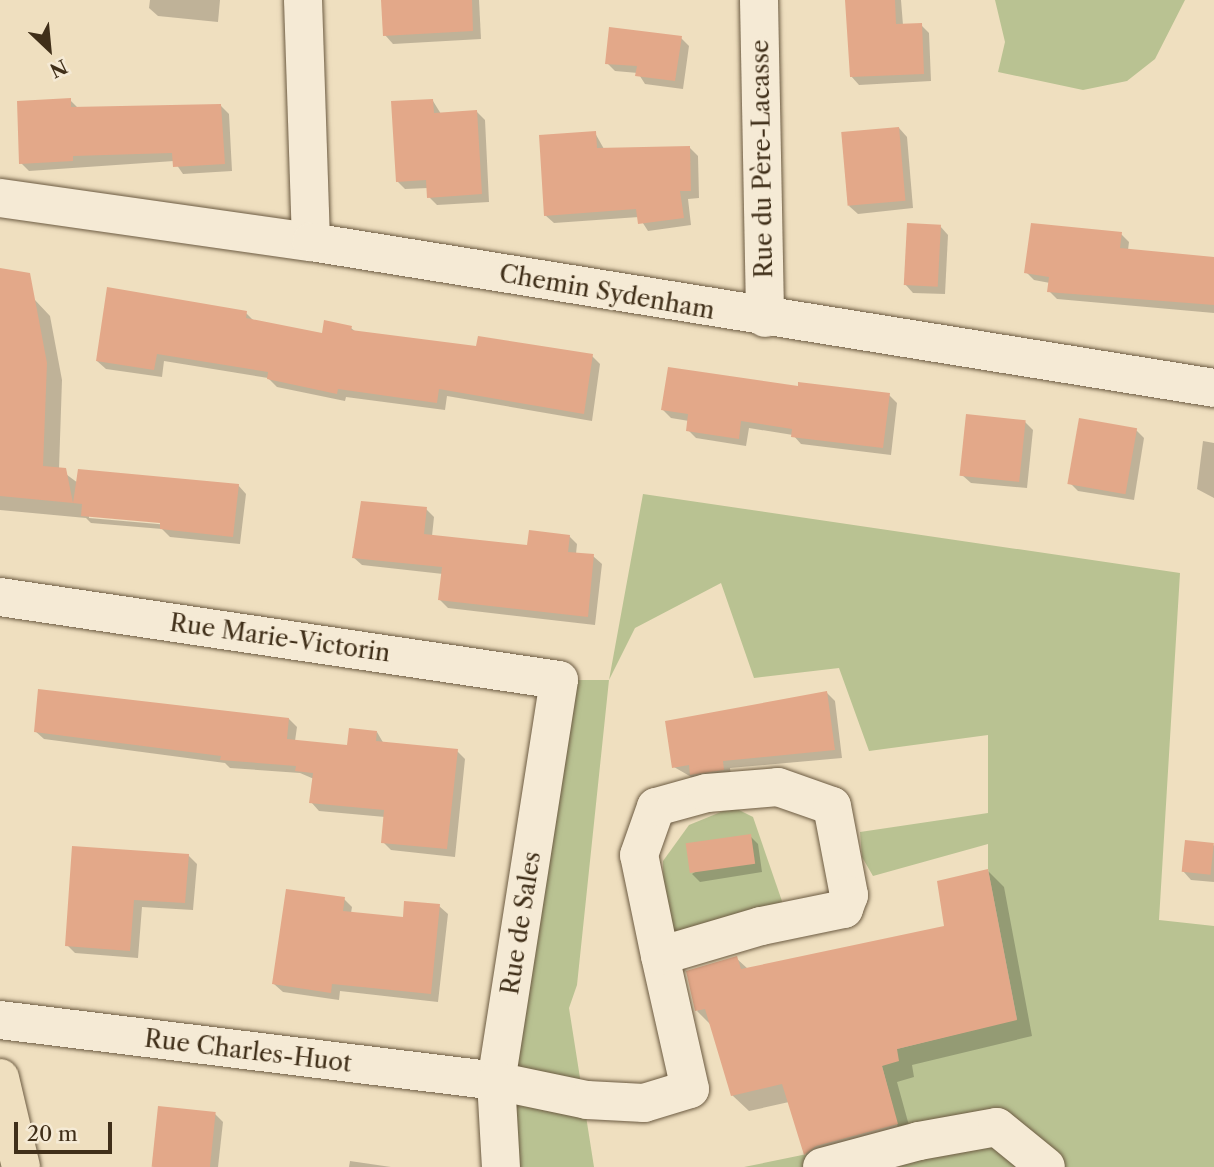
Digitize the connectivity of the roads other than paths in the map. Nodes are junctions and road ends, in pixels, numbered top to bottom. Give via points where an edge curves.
1 (303, 0) edge
2 (759, 0) edge
3 (0, 198) edge
4 (311, 242) junction
5 (765, 318) junction
6 (1214, 388) edge
7 (0, 597) edge
8 (559, 680) joint
9 (660, 956) junction
10 (0, 1020) edge
11 (0, 1078) edge
12 (496, 1081) junction
13 (21, 1167) edge
14 (501, 1167) edge
15 (822, 1167) edge
16 (1046, 1167) edge

1 - 4 street
2 - 5 street, Rue du Père-Lacasse
3 - 4 street, Chemin Sydenham
4 - 5 street, Chemin Sydenham
5 - 6 street, Chemin Sydenham
7 - 8 street, Rue Marie-Victorin
8 - 12 street, Rue de Sales
9 - 9 street via 639,855 656,807 707,793 778,787 832,806 849,895 844,909 761,926
9 - 12 street, Rue Charles-Huot via 690,1089 644,1103 587,1100
10 - 12 street, Rue Charles-Huot
11 - 13 main road
12 - 14 street, Rue de Sales
15 - 16 street via 997,1126

